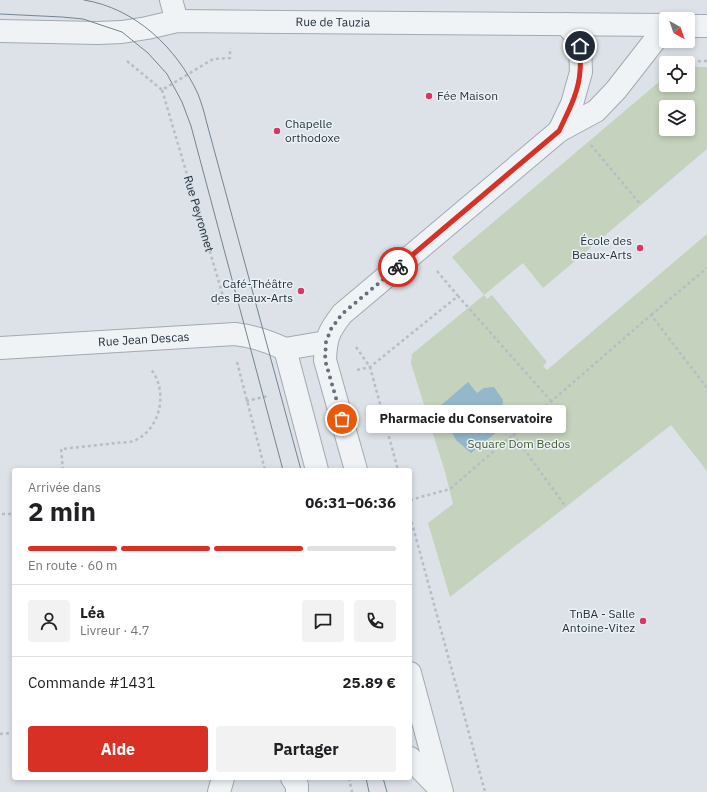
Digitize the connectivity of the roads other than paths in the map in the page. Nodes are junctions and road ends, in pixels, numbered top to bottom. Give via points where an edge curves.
1 (171, 0) edge
2 (177, 21) junction
3 (566, 24) junction
4 (659, 26) edge
5 (695, 26) edge
6 (707, 26) edge
7 (0, 31) edge
8 (659, 35) edge
9 (559, 131) junction
10 (326, 342) junction
11 (0, 348) edge
12 (285, 349) junction
13 (315, 468) edge
14 (355, 468) edge
15 (412, 680) edge
16 (412, 760) edge
17 (293, 780) edge
18 (297, 792) edge
19 (442, 792) edge

1 - 2 street
2 - 3 street, Rue de Tauzia
2 - 7 street, Rue de Tauzia via 122,32
3 - 4 street, Rue de Tauzia
3 - 9 street via 580,46 580,72 572,104
5 - 6 street
8 - 9 street via 616,90 596,111
9 - 10 street via 342,314 331,329
10 - 12 street
10 - 14 street via 325,360
11 - 12 street, Rue Jean Descas via 235,334 266,340
12 - 13 street
15 - 19 street
16 - 19 street
17 - 18 street

